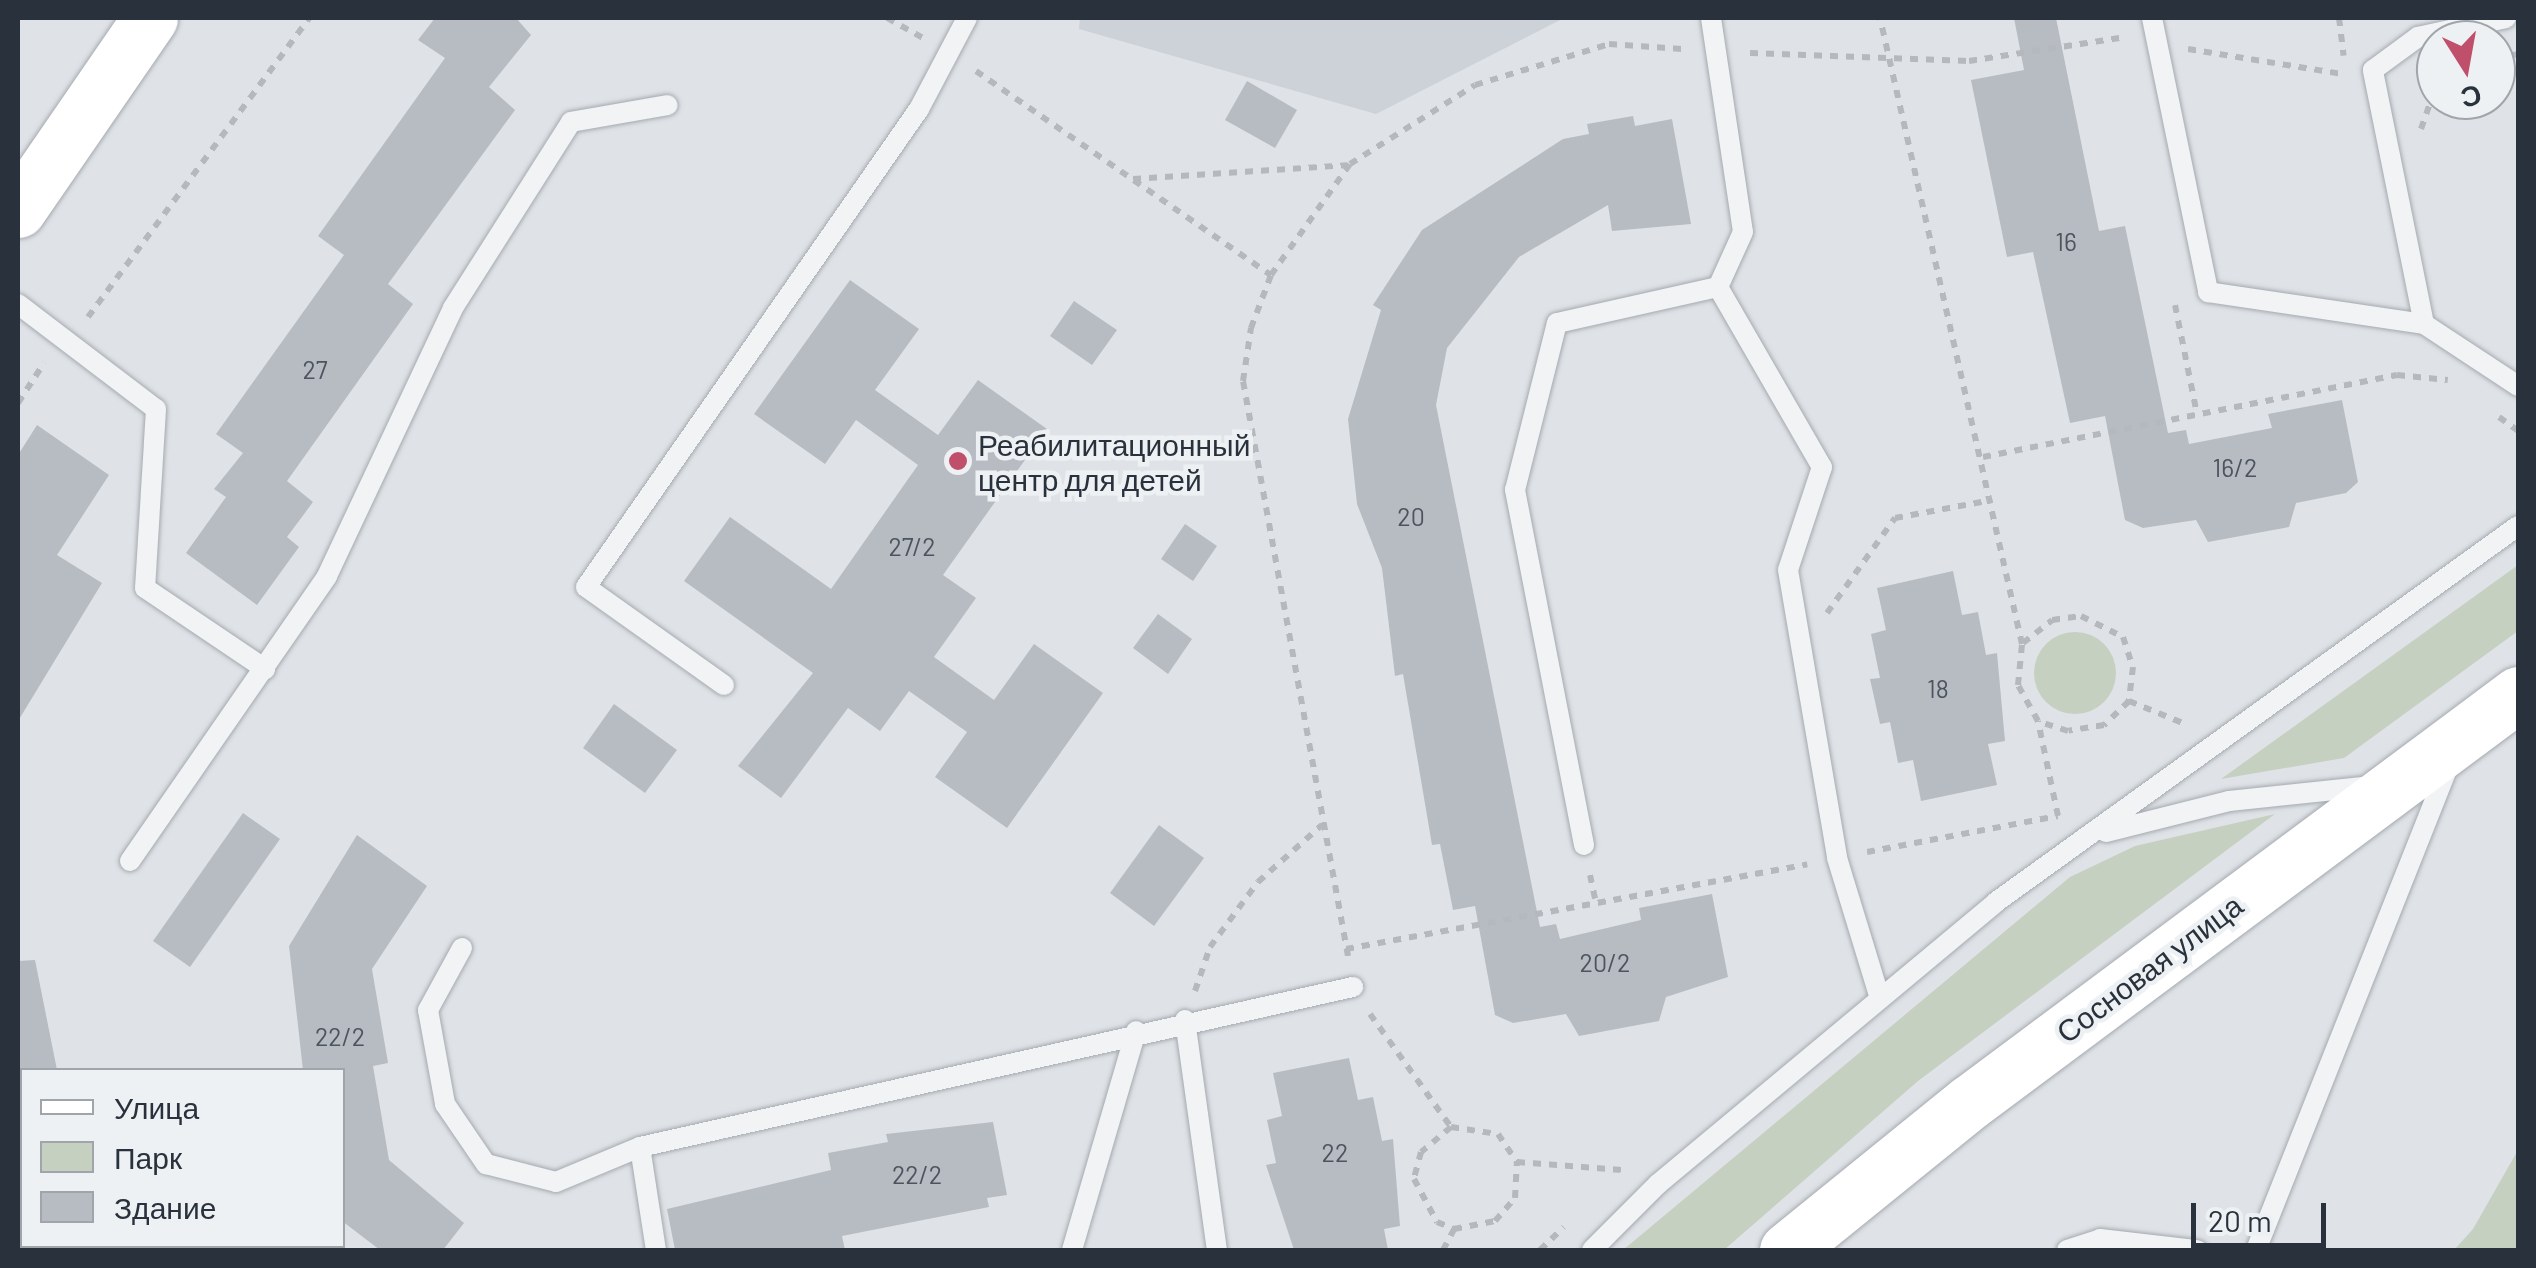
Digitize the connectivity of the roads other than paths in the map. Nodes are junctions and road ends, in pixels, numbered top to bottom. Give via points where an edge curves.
1 (150, 18) edge
2 (967, 18) edge
3 (1711, 18) edge
4 (2152, 18) edge
5 (2506, 18) edge
6 (668, 105) dead end
7 (18, 210) edge
8 (1718, 287) junction
9 (18, 304) edge
10 (2424, 324) junction
11 (2518, 386) edge
12 (2518, 526) edge
13 (265, 669) junction
14 (724, 686) dead end
15 (2518, 694) edge
16 (2460, 736) junction
17 (2394, 784) junction
18 (2087, 838) junction
19 (1584, 845) dead end
20 (130, 861) dead end
21 (462, 948) dead end
22 (1353, 987) road end
23 (1878, 995) junction
24 (1185, 1020) junction
25 (1136, 1031) junction
26 (640, 1147) junction
27 (656, 1250) edge
28 (1072, 1250) edge
29 (1217, 1250) edge
30 (1592, 1250) edge
31 (1787, 1250) edge
32 (2068, 1250) edge
33 (2197, 1250) edge
34 (2256, 1250) edge

1 - 7 street
2 - 14 lane via 950,53 586,587
3 - 8 lane via 1743,232
4 - 10 lane via 2208,292
5 - 10 lane via 2418,36 2373,70
6 - 13 lane via 572,122 453,308 327,576
8 - 19 lane via 1557,324 1515,490
8 - 23 lane via 1822,466 1788,570 1837,858
9 - 13 lane via 156,409 145,588
10 - 11 lane
12 - 18 lane
13 - 20 lane
15 - 16 street, Сосновая улица
16 - 17 street, Сосновая улица
16 - 34 lane
17 - 18 lane via 2212,804
17 - 31 street, Сосновая улица
18 - 23 lane
21 - 26 lane via 428,1010 432,1052 446,1104 486,1164 556,1182
22 - 24 lane
23 - 30 lane
24 - 25 lane
24 - 29 lane
25 - 26 lane
25 - 28 lane
26 - 27 lane
32 - 33 lane via 2100,1239

